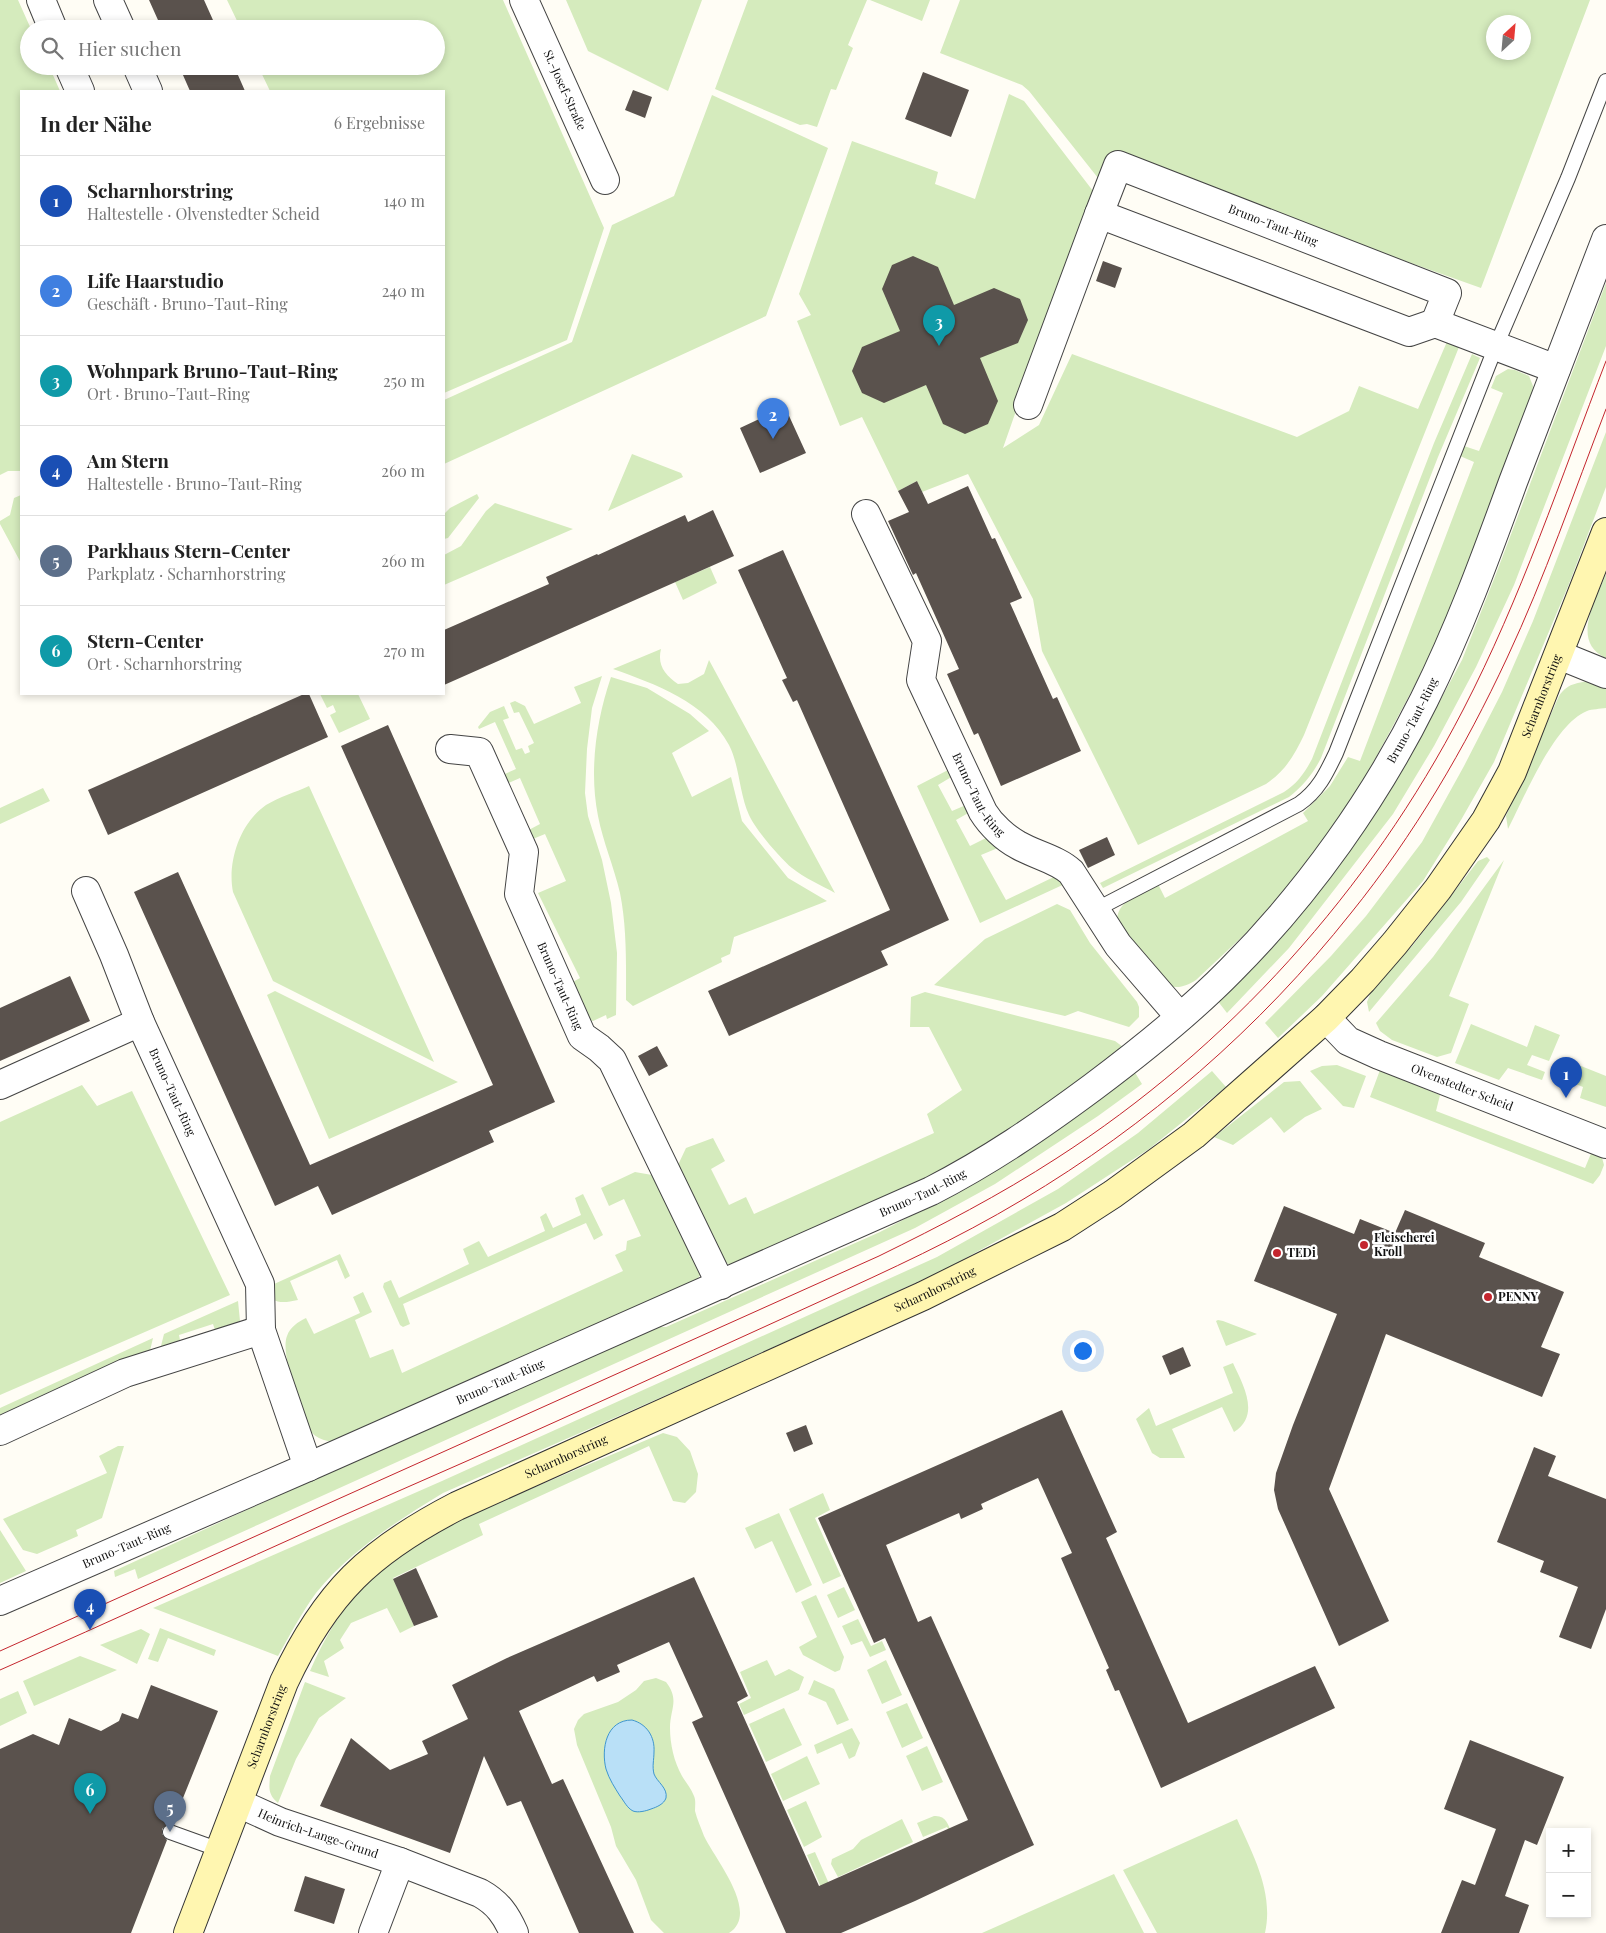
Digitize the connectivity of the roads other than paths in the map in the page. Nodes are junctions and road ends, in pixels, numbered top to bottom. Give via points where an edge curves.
1 (41, 0) edge
2 (108, 0) edge
3 (524, 0) edge
4 (49, 20) edge
5 (117, 20) edge
6 (73, 75) edge
7 (141, 75) edge
8 (1606, 81) edge
9 (80, 90) edge
10 (148, 90) edge
11 (604, 180) dead end
12 (1099, 214) junction
13 (1606, 240) edge
14 (1435, 323) junction
15 (1496, 346) junction
16 (1556, 369) junction
17 (1028, 405) dead end
18 (866, 514) dead end
19 (1606, 532) edge
20 (1558, 655) junction
21 (1606, 674) edge
22 (450, 749) dead end
23 (86, 892) dead end
24 (1095, 910) junction
25 (1180, 1017) junction
26 (1326, 1018) junction
27 (140, 1022) junction
28 (0, 1085) edge
29 (1606, 1144) edge
30 (720, 1285) junction
31 (261, 1330) junction
32 (0, 1431) edge
33 (308, 1467) junction
34 (0, 1601) edge
35 (238, 1803) junction
36 (170, 1832) dead end
37 (220, 1850) junction
38 (400, 1862) junction
39 (188, 1933) edge
40 (373, 1933) edge
41 (514, 1933) edge

1 - 4 street
2 - 5 street
3 - 11 street, St.-Josef-Straße
6 - 9 street
7 - 10 street
8 - 15 lane
12 - 14 street via 1409,332
12 - 14 street, Bruno-Taut-Ring via 1118,165 1447,294
12 - 17 street, Bruno-Taut-Ring
13 - 16 street, Bruno-Taut-Ring
14 - 15 street
15 - 16 street
15 - 24 lane via 1322,783 1299,804
16 - 25 street, Bruno-Taut-Ring via 1468,600 1411,725 1354,819 1300,892 1230,971
18 - 24 street, Bruno-Taut-Ring via 926,642 921,680 983,812 1018,845 1067,868
19 - 20 street, Scharnhorstring
20 - 21 street
20 - 26 street, Scharnhorstring via 1512,772 1486,820 1417,916
22 - 30 street, Bruno-Taut-Ring via 479,752 524,852 519,894 582,1036 612,1060
23 - 27 street, Bruno-Taut-Ring
24 - 25 street, Bruno-Taut-Ring via 1118,945
25 - 30 street, Bruno-Taut-Ring via 1078,1098 993,1158 923,1195
26 - 29 street, Olvenstedter Scheid via 1348,1041 1379,1055
26 - 35 street, Scharnhorstring via 1194,1135 1062,1227 923,1296 457,1506 393,1543 342,1587 306,1638 284,1682
27 - 28 street
27 - 31 street, Bruno-Taut-Ring via 260,1284
30 - 33 street, Bruno-Taut-Ring
31 - 32 street via 125,1373
31 - 33 street, Bruno-Taut-Ring
33 - 34 street, Bruno-Taut-Ring
35 - 37 street, Scharnhorstring
35 - 38 street, Heinrich-Lange-Grund via 280,1822
36 - 37 lane
37 - 39 street, Scharnhorstring
38 - 40 street
38 - 41 street, Heinrich-Lange-Grund via 487,1897 504,1912

